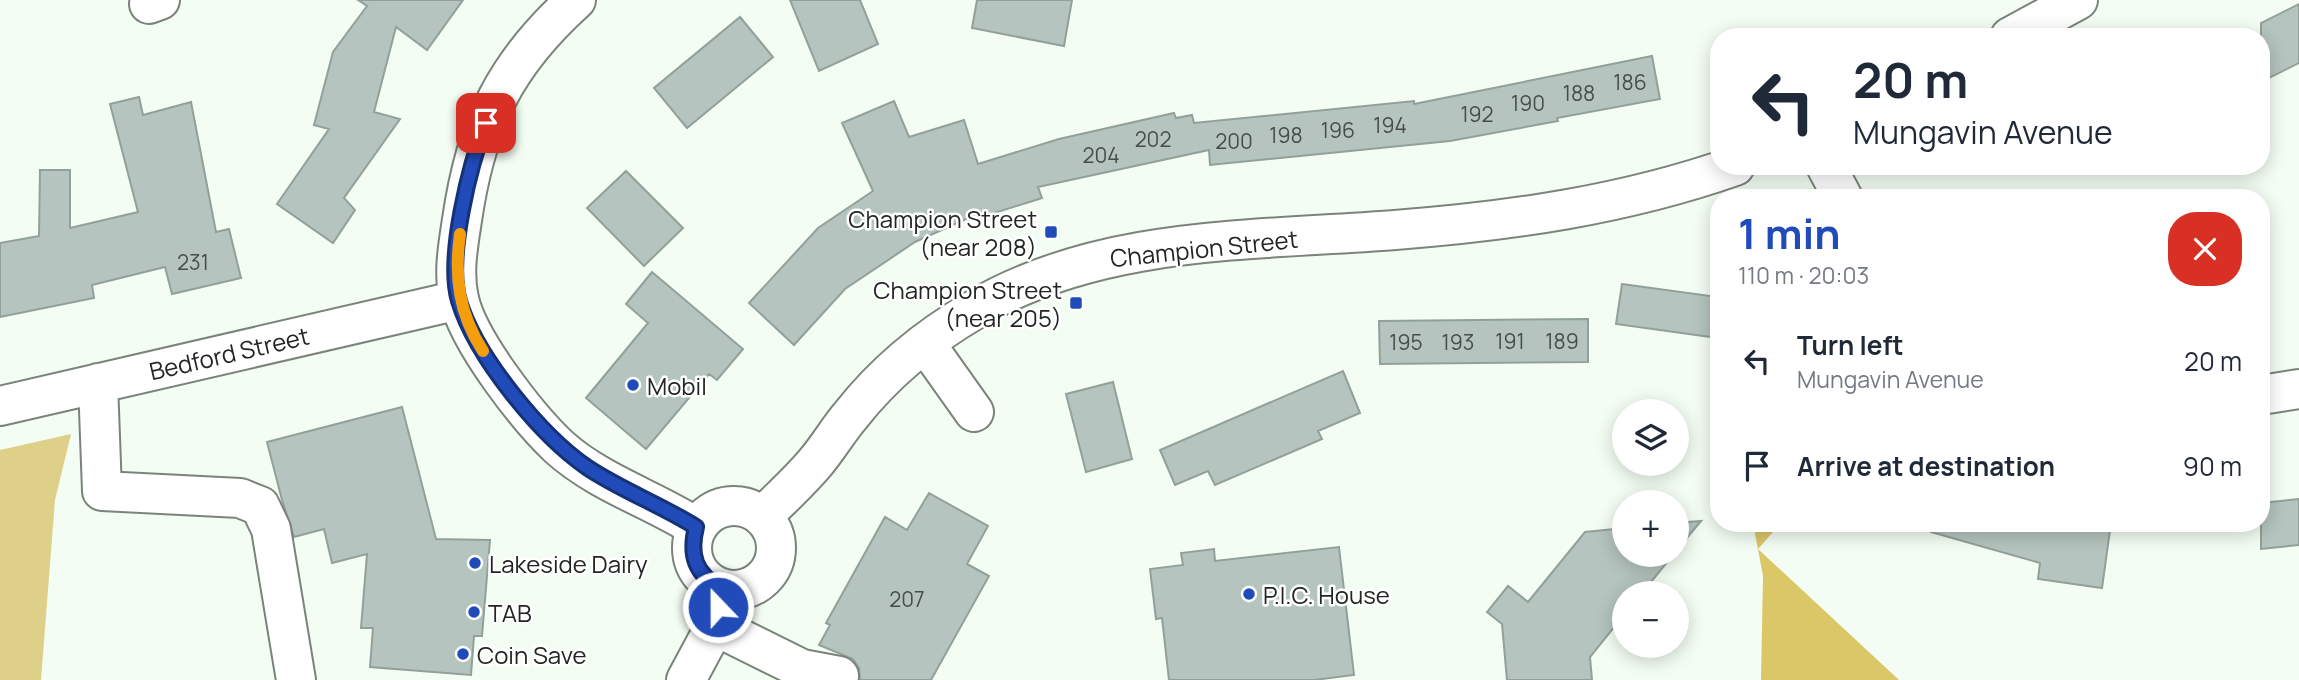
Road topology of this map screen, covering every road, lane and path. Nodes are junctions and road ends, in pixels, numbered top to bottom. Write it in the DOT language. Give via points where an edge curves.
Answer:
graph roads {
  1 [pos="576,0"];
  2 [pos="2078,0"];
  3 [pos="2027,28"];
  4 [pos="1710,173"];
  5 [pos="459,300"];
  6 [pos="925,343"];
  7 [pos="98,383"];
  8 [pos="2299,389"];
  9 [pos="2270,394"];
  10 [pos="0,406"];
  11 [pos="974,412"];
  12 [pos="762,517"];
  13 [pos="696,527"];
  14 [pos="721,588"];
  15 [pos="715,626"];
  16 [pos="839,676"];
  17 [pos="296,680"];
  18 [pos="686,680"];
  1 -- 5 [label="main road" via="516,63 494,101 464,202 456,262"];
  2 -- 3 [label="main road"];
  4 -- 6 [label="main road, Champion Street" via="1608,203 1502,220 1117,255 1027,282"];
  5 -- 7 [label="main road, Bedford Street"];
  5 -- 13 [label="main road" via="480,347 560,447 612,483"];
  6 -- 11 [label="main road"];
  6 -- 12 [label="main road, Champion Street" via="852,413 816,462"];
  7 -- 10 [label="main road, Bedford Street"];
  7 -- 17 [label="main road" via="102,491 240,498 260,506 271,529"];
  8 -- 9 [label="main road"];
  12 -- 13 [label="main road" via="751,509 725,507"];
  12 -- 14 [label="main road" via="775,539 771,568 750,587"];
  13 -- 14 [label="main road" via="692,544 698,571"];
  14 -- 15 [label="main road"];
  15 -- 16 [label="main road" via="802,669"];
  15 -- 18 [label="main road"];
}
